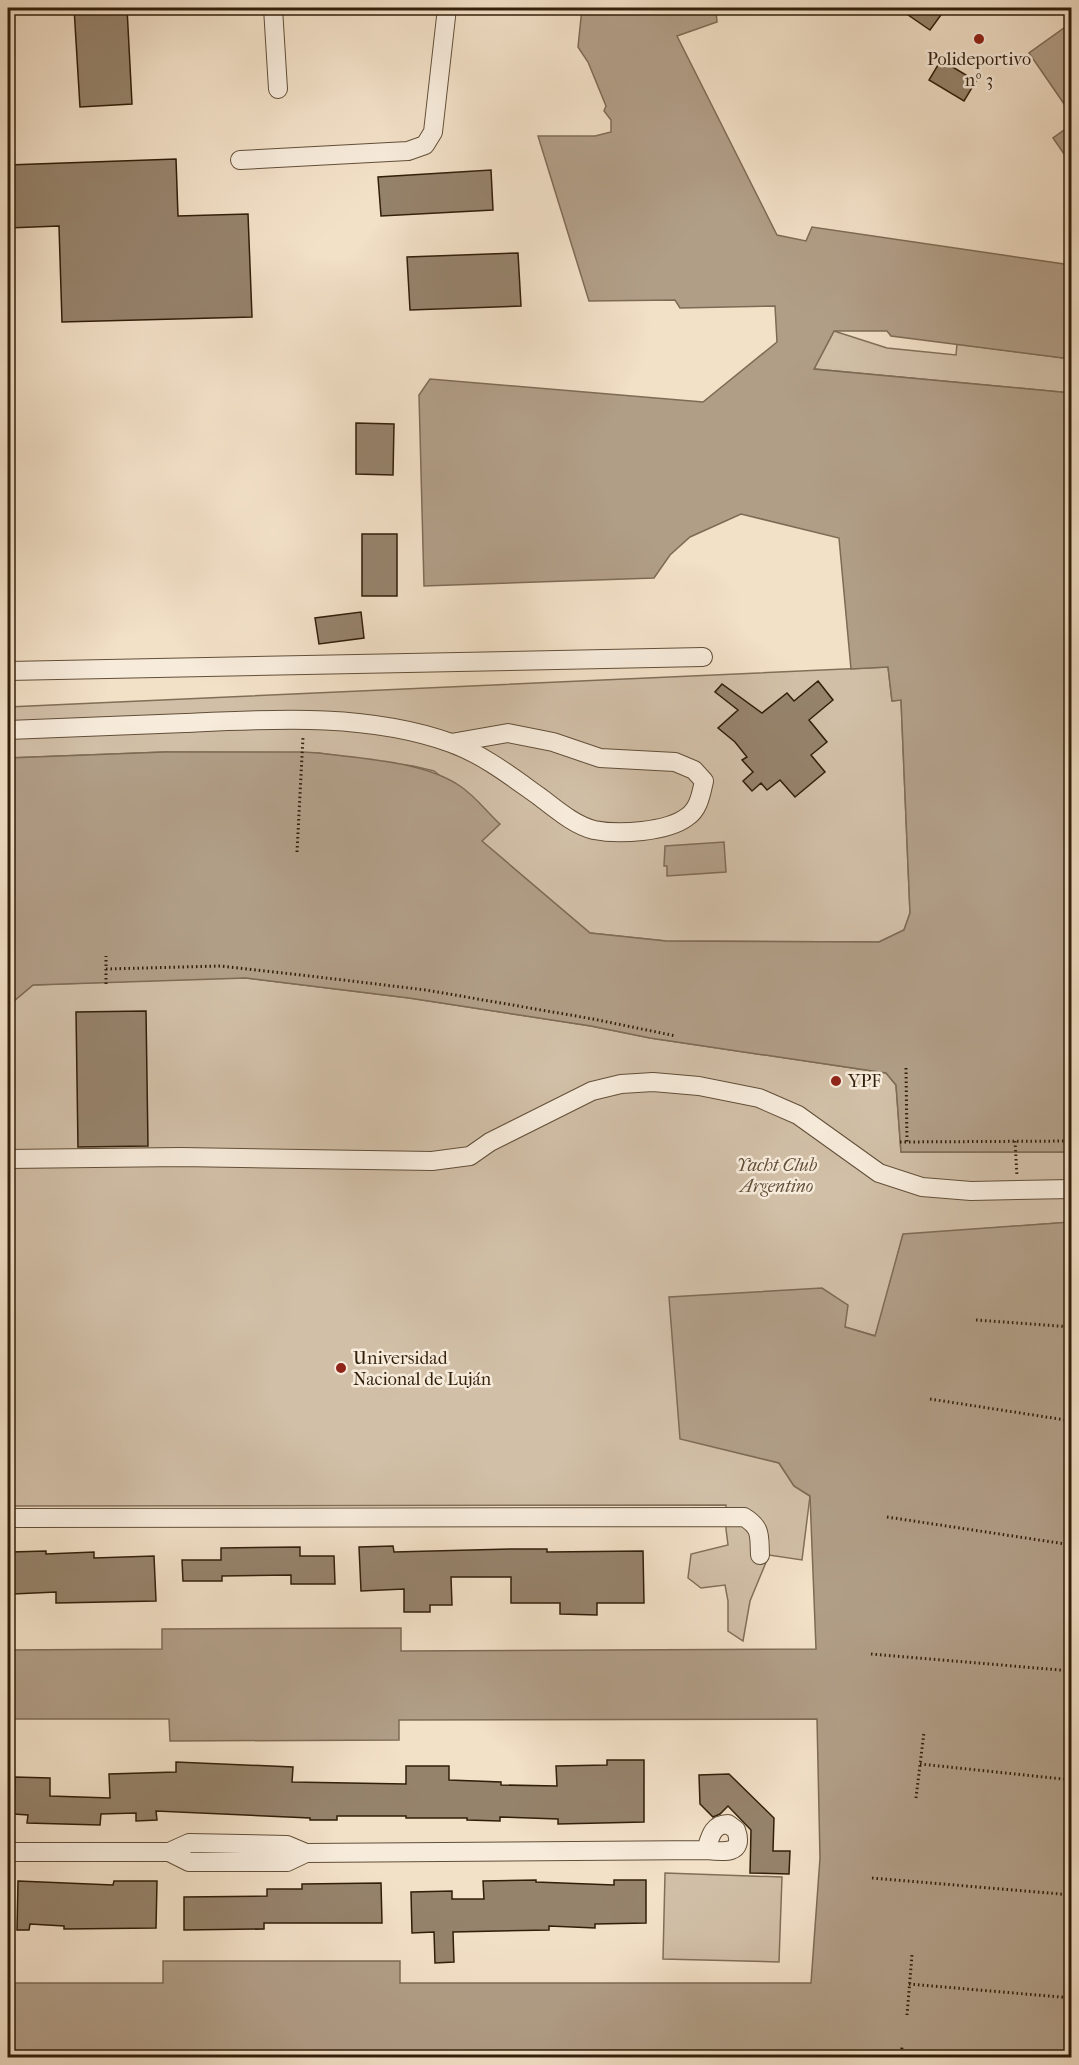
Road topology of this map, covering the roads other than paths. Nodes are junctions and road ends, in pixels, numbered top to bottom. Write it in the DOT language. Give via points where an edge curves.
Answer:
graph roads {
  1 [pos="273,8"];
  2 [pos="447,8"];
  3 [pos="278,89"];
  4 [pos="240,160"];
  5 [pos="703,657"];
  6 [pos="8,671"];
  7 [pos="8,730"];
  8 [pos="451,743"];
  9 [pos="8,1159"];
  10 [pos="1071,1189"];
  11 [pos="8,1518"];
  12 [pos="760,1555"];
  13 [pos="706,1850"];
  14 [pos="8,1852"];
  1 -- 3 [label="street"];
  2 -- 4 [label="street" via="433,132 425,145 408,151"];
  5 -- 6 [label="street"];
  7 -- 8 [label="street" via="249,720 336,722 379,725"];
  8 -- 8 [label="street" via="495,765 559,811 595,830 645,831 688,817 700,800 704,781 694,770 675,762 600,758 553,742 508,733"];
  9 -- 10 [label="street" via="432,1161 470,1156 592,1091 653,1082 759,1098 798,1115 863,1163 902,1181 945,1190"];
  11 -- 12 [label="street" via="744,1517 759,1531"];
  13 -- 14 [label="street" via="306,1853 287,1845 189,1843 169,1852"];
}
